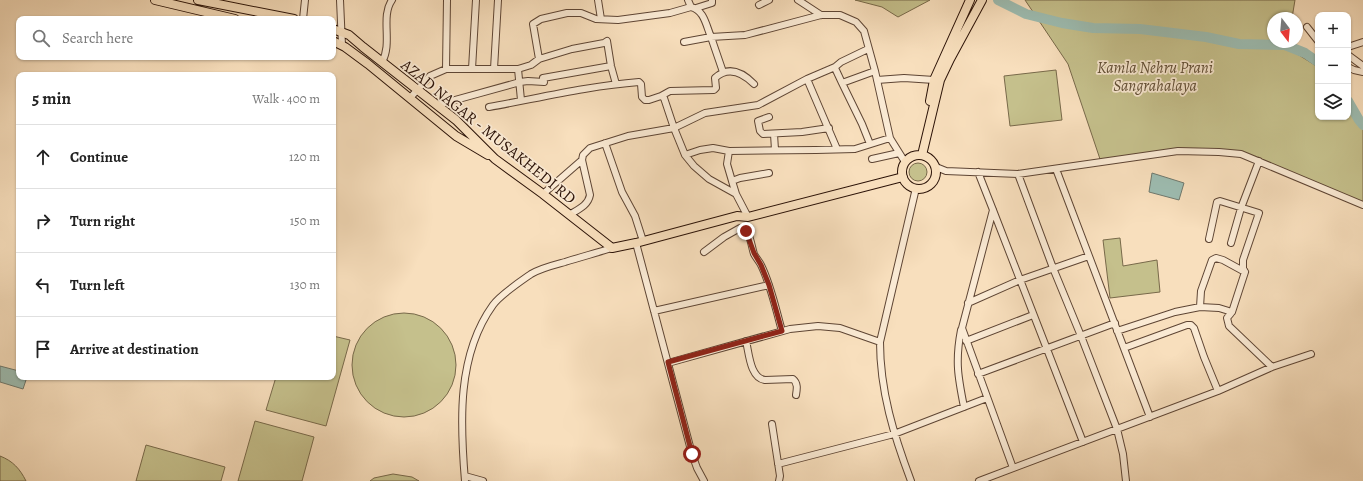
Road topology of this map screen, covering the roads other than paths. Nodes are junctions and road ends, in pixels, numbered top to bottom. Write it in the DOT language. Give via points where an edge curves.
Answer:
graph roads {
  1 [pos="155,0"];
  2 [pos="198,0"];
  3 [pos="304,0"];
  4 [pos="340,0"];
  5 [pos="392,0"];
  6 [pos="447,0"];
  7 [pos="476,0"];
  8 [pos="498,0"];
  9 [pos="598,0"];
  10 [pos="688,0"];
  11 [pos="712,0"];
  12 [pos="769,0"];
  13 [pos="798,0"];
  14 [pos="970,1"];
  15 [pos="213,3"];
  16 [pos="980,4"];
  17 [pos="759,5"];
  18 [pos="694,8"];
  19 [pos="217,14"];
  20 [pos="224,16"];
  21 [pos="279,16"];
  22 [pos="303,16"];
  23 [pos="821,16"];
  24 [pos="600,19"];
  25 [pos="1307,28"];
  26 [pos="336,30"];
  27 [pos="346,34"];
  28 [pos="711,37"];
  29 [pos="1315,37"];
  30 [pos="336,42"];
  31 [pos="684,42"];
  32 [pos="1363,42"];
  33 [pos="342,45"];
  34 [pos="1351,46"];
  35 [pos="868,49"];
  36 [pos="1351,57"];
  37 [pos="539,59"];
  38 [pos="382,62"];
  39 [pos="611,66"];
  40 [pos="1363,66"];
  41 [pos="835,68"];
  42 [pos="1351,68"];
  43 [pos="446,69"];
  44 [pos="472,69"];
  45 [pos="494,69"];
  46 [pos="518,69"];
  47 [pos="875,71"];
  48 [pos="724,72"];
  49 [pos="1363,72"];
  50 [pos="807,79"];
  51 [pos="877,80"];
  52 [pos="934,80"];
  53 [pos="520,82"];
  54 [pos="842,83"];
  55 [pos="616,84"];
  56 [pos="754,84"];
  57 [pos="417,89"];
  58 [pos="661,96"];
  59 [pos="410,98"];
  60 [pos="521,100"];
  61 [pos="437,105"];
  62 [pos="489,107"];
  63 [pos="769,117"];
  64 [pos="674,128"];
  65 [pos="829,128"];
  66 [pos="774,134"];
  67 [pos="890,138"];
  68 [pos="605,143"];
  69 [pos="870,144"];
  70 [pos="837,149"];
  71 [pos="775,150"];
  72 [pos="729,151"];
  73 [pos="899,153"];
  74 [pos="685,154"];
  75 [pos="920,155"];
  76 [pos="495,159"];
  77 [pos="872,159"];
  78 [pos="582,160"];
  79 [pos="1259,161"];
  80 [pos="905,162"];
  81 [pos="936,167"];
  82 [pos="1056,169"];
  83 [pos="978,172"];
  84 [pos="769,173"];
  85 [pos="1018,174"];
  86 [pos="903,177"];
  87 [pos="732,181"];
  88 [pos="916,188"];
  89 [pos="543,194"];
  90 [pos="736,194"];
  91 [pos="1363,205"];
  92 [pos="1241,208"];
  93 [pos="993,210"];
  94 [pos="569,215"];
  95 [pos="748,217"];
  96 [pos="1209,239"];
  97 [pos="639,242"];
  98 [pos="1231,243"];
  99 [pos="612,248"];
  100 [pos="704,252"];
  101 [pos="1089,256"];
  102 [pos="1053,268"];
  103 [pos="1245,272"];
  104 [pos="1020,280"];
  105 [pos="769,285"];
  106 [pos="968,303"];
  107 [pos="1200,307"];
  108 [pos="654,311"];
  109 [pos="1232,312"];
  110 [pos="1033,315"];
  111 [pos="1114,323"];
  112 [pos="962,328"];
  113 [pos="782,331"];
  114 [pos="1117,331"];
  115 [pos="1081,336"];
  116 [pos="746,341"];
  117 [pos="966,341"];
  118 [pos="880,342"];
  119 [pos="1047,348"];
  120 [pos="1124,348"];
  121 [pos="1311,354"];
  122 [pos="668,362"];
  123 [pos="1272,368"];
  124 [pos="978,374"];
  125 [pos="1218,391"];
  126 [pos="796,395"];
  127 [pos="987,398"];
  128 [pos="964,407"];
  129 [pos="1150,417"];
  130 [pos="772,424"];
  131 [pos="1117,429"];
  132 [pos="894,434"];
  133 [pos="1083,442"];
  134 [pos="778,464"];
  135 [pos="1013,468"];
  136 [pos="465,478"];
  137 [pos="483,481"];
  138 [pos="704,481"];
  139 [pos="779,481"];
  140 [pos="911,481"];
  141 [pos="980,481"];
  142 [pos="1126,481"];
  1 -- 19 [label="main road"];
  2 -- 15 [label="main road"];
  3 -- 22 [label="street"];
  4 -- 27 [label="street"];
  5 -- 38 [label="street" via="388,9 386,53"];
  6 -- 43 [label="street"];
  7 -- 44 [label="street"];
  8 -- 45 [label="street"];
  9 -- 24 [label="street"];
  10 -- 18 [label="street"];
  11 -- 18 [label="street" via="710,4"];
  12 -- 17 [label="street"];
  13 -- 23 [label="street"];
  14 -- 52 [label="main road"];
  15 -- 19 [label="street"];
  15 -- 21 [label="main road"];
  16 -- 75 [label="main road" via="940,80"];
  18 -- 24 [label="street" via="618,20"];
  18 -- 28 [label="street" via="702,13"];
  19 -- 20 [label="main road"];
  23 -- 28 [label="street" via="744,35"];
  23 -- 35 [label="street" via="840,15 856,22 864,31"];
  24 -- 37 [label="street" via="567,12 535,22 533,24"];
  25 -- 29 [label="street"];
  26 -- 27 [label="main road"];
  27 -- 33 [label="street"];
  27 -- 38 [label="main road, AZAD NAGAR - MUSAKHEDI RD"];
  28 -- 31 [label="street"];
  28 -- 48 [label="street"];
  30 -- 33 [label="main road"];
  32 -- 34 [label="street"];
  33 -- 59 [label="main road"];
  35 -- 41 [label="street" via="841,62"];
  35 -- 47 [label="street"];
  36 -- 40 [label="street"];
  37 -- 39 [label="street" via="607,41"];
  37 -- 46 [label="street"];
  38 -- 57 [label="main road, AZAD NAGAR - MUSAKHEDI RD"];
  39 -- 53 [label="street" via="543,78 544,82"];
  39 -- 55 [label="street"];
  41 -- 50 [label="street"];
  41 -- 54 [label="street"];
  42 -- 49 [label="street"];
  43 -- 44 [label="street"];
  43 -- 57 [label="street" via="430,76"];
  44 -- 45 [label="street"];
  45 -- 46 [label="street"];
  46 -- 53 [label="street"];
  47 -- 51 [label="street"];
  47 -- 54 [label="street"];
  48 -- 56 [label="street" via="736,72"];
  48 -- 58 [label="street" via="715,78 714,90 670,90"];
  50 -- 64 [label="street" via="758,105 705,113"];
  50 -- 65 [label="street"];
  51 -- 52 [label="street"];
  51 -- 67 [label="street"];
  52 -- 75 [label="main road"];
  53 -- 60 [label="street"];
  53 -- 61 [label="street"];
  54 -- 69 [label="street"];
  55 -- 58 [label="street" via="640,82 642,97 645,100"];
  55 -- 60 [label="street"];
  57 -- 59 [label="street"];
  57 -- 61 [label="main road, AZAD NAGAR - MUSAKHEDI RD"];
  58 -- 64 [label="street" via="666,100"];
  59 -- 76 [label="main road" via="456,136"];
  60 -- 62 [label="street"];
  61 -- 76 [label="main road, AZAD NAGAR - MUSAKHEDI RD"];
  63 -- 66 [label="street" via="758,121 760,131 763,134"];
  64 -- 68 [label="street"];
  64 -- 74 [label="street"];
  65 -- 66 [label="street"];
  65 -- 70 [label="street"];
  66 -- 71 [label="street"];
  67 -- 69 [label="street"];
  67 -- 73 [label="street"];
  68 -- 78 [label="street" via="590,148"];
  68 -- 97 [label="street" via="622,192 634,216"];
  69 -- 70 [label="street"];
  70 -- 71 [label="street"];
  71 -- 72 [label="street"];
  72 -- 74 [label="street" via="712,148"];
  72 -- 87 [label="street" via="728,164"];
  73 -- 77 [label="street"];
  73 -- 80 [label="street"];
  74 -- 90 [label="street" via="701,173 718,186"];
  75 -- 80 [label="main road"];
  75 -- 81 [label="main road" via="929,158"];
  76 -- 89 [label="main road, AZAD NAGAR - MUSAKHEDI RD"];
  78 -- 89 [label="street"];
  78 -- 94 [label="street" via="589,200"];
  79 -- 82 [label="street" via="1241,154 1178,151"];
  79 -- 91 [label="street"];
  79 -- 92 [label="street"];
  80 -- 86 [label="main road" via="902,169"];
  81 -- 83 [label="street" via="946,171"];
  81 -- 88 [label="main road" via="935,178 931,184 924,188"];
  82 -- 85 [label="street"];
  82 -- 101 [label="street"];
  83 -- 85 [label="street"];
  83 -- 93 [label="street"];
  84 -- 87 [label="street"];
  85 -- 102 [label="street"];
  86 -- 88 [label="main road" via="909,185"];
  86 -- 95 [label="main road"];
  87 -- 90 [label="street"];
  88 -- 118 [label="street"];
  89 -- 94 [label="main road, AZAD NAGAR - MUSAKHEDI RD"];
  90 -- 95 [label="street"];
  92 -- 96 [label="street" via="1217,202"];
  92 -- 98 [label="street"];
  92 -- 103 [label="street" via="1259,213 1243,260"];
  93 -- 104 [label="street"];
  93 -- 106 [label="street"];
  94 -- 99 [label="main road, AZAD NAGAR - MUSAKHEDI RD"];
  95 -- 97 [label="main road" via="737,216"];
  97 -- 99 [label="main road"];
  97 -- 108 [label="street"];
  99 -- 136 [label="street" via="532,274 494,304 471,350 464,387 462,412"];
  100 -- 105 [label="street" via="724,237 740,228 744,229"];
  101 -- 102 [label="street"];
  101 -- 111 [label="street"];
  102 -- 104 [label="street"];
  102 -- 115 [label="street"];
  103 -- 107 [label="street" via="1223,260 1212,260 1201,291"];
  103 -- 109 [label="street"];
  104 -- 106 [label="street"];
  104 -- 110 [label="street"];
  105 -- 108 [label="street"];
  105 -- 113 [label="street"];
  106 -- 112 [label="street"];
  107 -- 109 [label="street"];
  107 -- 114 [label="street" via="1175,312"];
  108 -- 122 [label="street"];
  109 -- 123 [label="street" via="1227,318 1229,326"];
  110 -- 117 [label="street"];
  110 -- 119 [label="street"];
  111 -- 114 [label="street"];
  111 -- 115 [label="street"];
  112 -- 117 [label="street"];
  112 -- 128 [label="street" via="958,347 958,376"];
  113 -- 116 [label="street"];
  113 -- 118 [label="street" via="818,326 840,328"];
  114 -- 120 [label="street"];
  115 -- 119 [label="street"];
  115 -- 131 [label="street"];
  116 -- 122 [label="street"];
  116 -- 126 [label="street" via="751,364 758,377 761,380 793,379 797,385"];
  117 -- 124 [label="street"];
  118 -- 132 [label="street" via="882,381"];
  119 -- 124 [label="street"];
  119 -- 133 [label="street"];
  120 -- 125 [label="street" via="1191,325"];
  120 -- 129 [label="street"];
  121 -- 123 [label="street"];
  122 -- 138 [label="street" via="692,454"];
  123 -- 125 [label="street"];
  124 -- 127 [label="street"];
  125 -- 129 [label="street"];
  127 -- 128 [label="street"];
  127 -- 135 [label="street"];
  128 -- 132 [label="street"];
  129 -- 131 [label="street"];
  130 -- 134 [label="street"];
  131 -- 133 [label="street"];
  131 -- 142 [label="street"];
  132 -- 134 [label="street"];
  132 -- 140 [label="street"];
  133 -- 135 [label="street"];
  134 -- 139 [label="street"];
  135 -- 141 [label="street"];
  136 -- 137 [label="street"];
}
